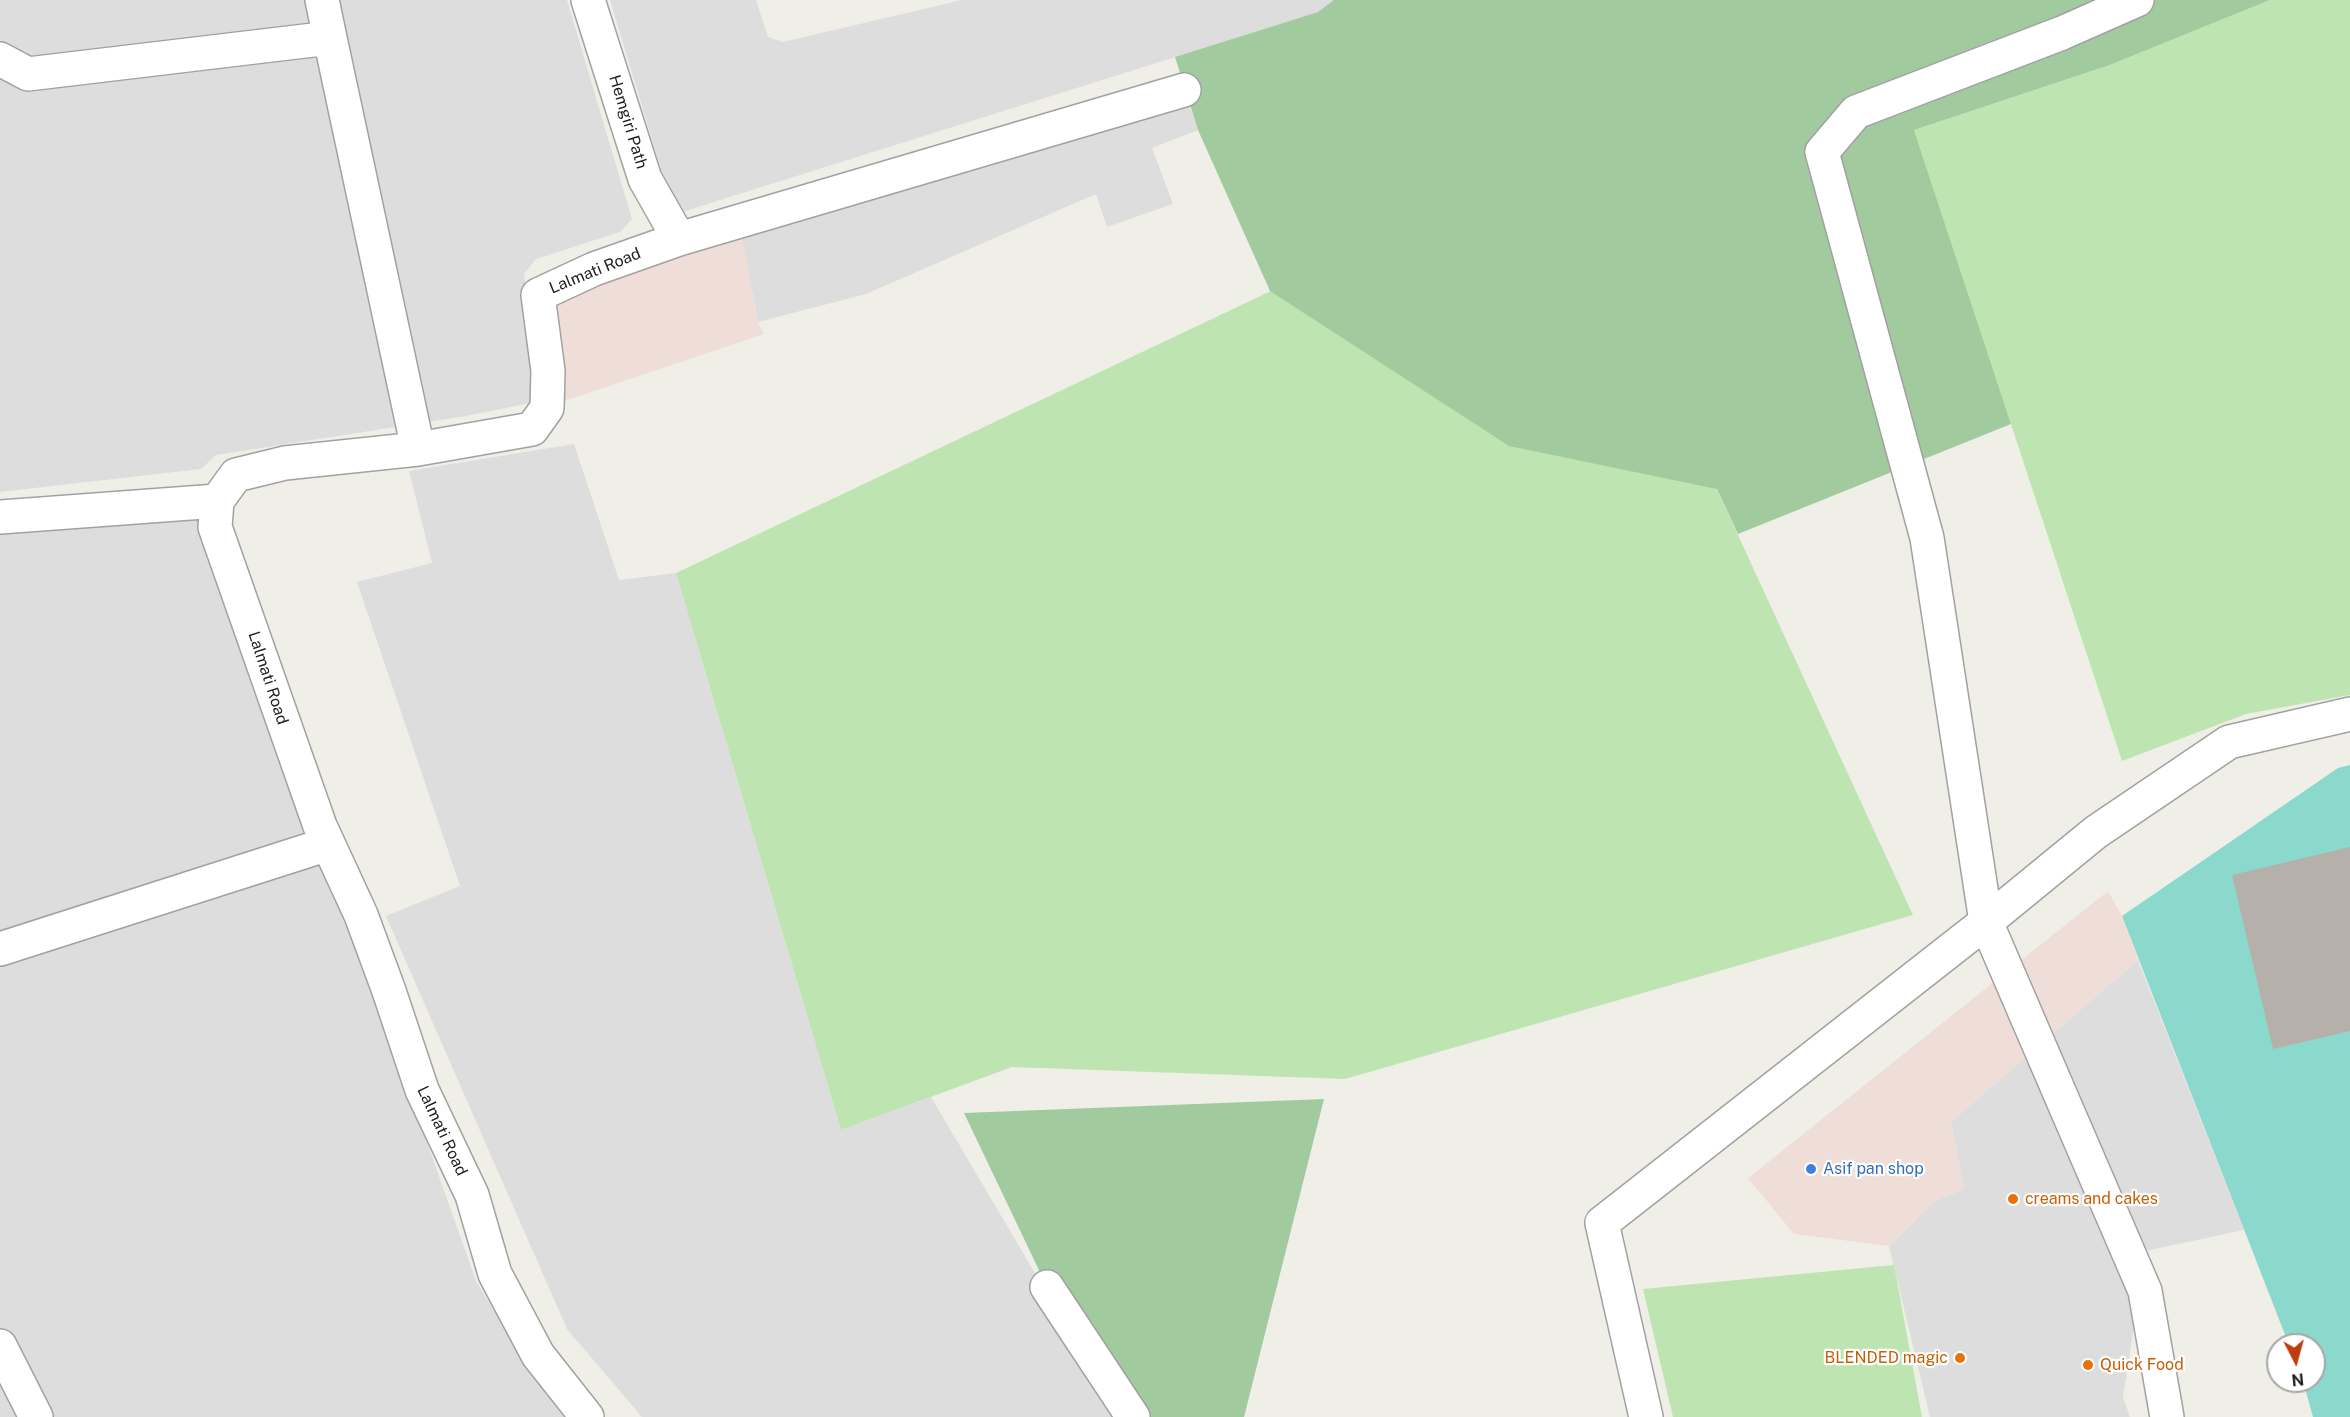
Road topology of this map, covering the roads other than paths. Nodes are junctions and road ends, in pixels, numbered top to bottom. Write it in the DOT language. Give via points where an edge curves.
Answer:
graph roads {
  1 [pos="322,0"];
  2 [pos="588,0"];
  3 [pos="2137,0"];
  4 [pos="330,38"];
  5 [pos="0,59"];
  6 [pos="1184,90"];
  7 [pos="679,239"];
  8 [pos="418,449"];
  9 [pos="217,501"];
  10 [pos="0,517"];
  11 [pos="2350,714"];
  12 [pos="328,844"];
  13 [pos="1986,922"];
  14 [pos="0,949"];
  15 [pos="1047,1287"];
  16 [pos="0,1346"];
  17 [pos="36,1417"];
  18 [pos="587,1417"];
  19 [pos="1133,1417"];
  20 [pos="1646,1417"];
  21 [pos="2168,1417"];
  1 -- 4 [label="street"];
  2 -- 7 [label="street, Hemgiri Path" via="645,179"];
  3 -- 13 [label="street" via="1856,112 1821,152 1927,538"];
  4 -- 5 [label="street" via="28,74"];
  4 -- 8 [label="street"];
  6 -- 7 [label="street"];
  7 -- 8 [label="street, Lalmati Road" via="594,268 538,295 548,371 547,408 532,429"];
  8 -- 9 [label="street, Lalmati Road" via="285,463 236,475"];
  9 -- 10 [label="street"];
  9 -- 12 [label="street, Lalmati Road" via="215,526"];
  11 -- 13 [label="street" via="2229,742 2096,832"];
  12 -- 14 [label="street"];
  12 -- 18 [label="street, Lalmati Road" via="361,915 422,1090 472,1195 495,1274 538,1354"];
  13 -- 20 [label="street" via="1602,1223"];
  13 -- 21 [label="street" via="2145,1291"];
  15 -- 19 [label="street"];
  16 -- 17 [label="street"];
}
